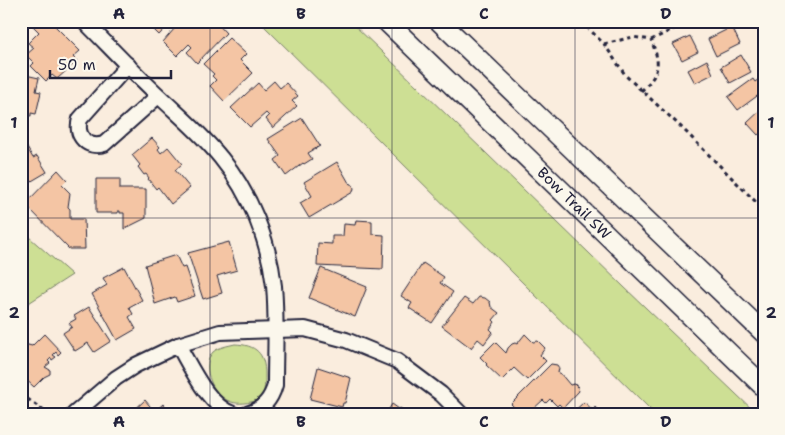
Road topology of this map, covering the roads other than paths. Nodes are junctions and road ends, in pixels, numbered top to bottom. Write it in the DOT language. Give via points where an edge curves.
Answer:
graph roads {
  1 [pos="84,21"];
  2 [pos="386,21"];
  3 [pos="439,21"];
  4 [pos="128,65"];
  5 [pos="158,96"];
  6 [pos="275,330"];
  7 [pos="764,333"];
  8 [pos="178,345"];
  9 [pos="764,387"];
  10 [pos="74,414"];
  11 [pos="233,414"];
  12 [pos="247,414"];
  13 [pos="461,414"];
  1 -- 4 [label="street"];
  2 -- 9 [label="main road, Bow Trail SW"];
  3 -- 7 [label="main road"];
  4 -- 5 [label="street"];
  4 -- 5 [label="street" via="80,119 79,131 85,142 94,146 104,144"];
  5 -- 6 [label="street" via="221,158 255,214 267,249 274,286"];
  6 -- 8 [label="street" via="220,332"];
  6 -- 12 [label="street" via="273,392 263,406"];
  6 -- 13 [label="street" via="305,329 346,340 397,361 441,394"];
  8 -- 10 [label="street" via="116,378"];
  8 -- 11 [label="street" via="214,402"];
}
